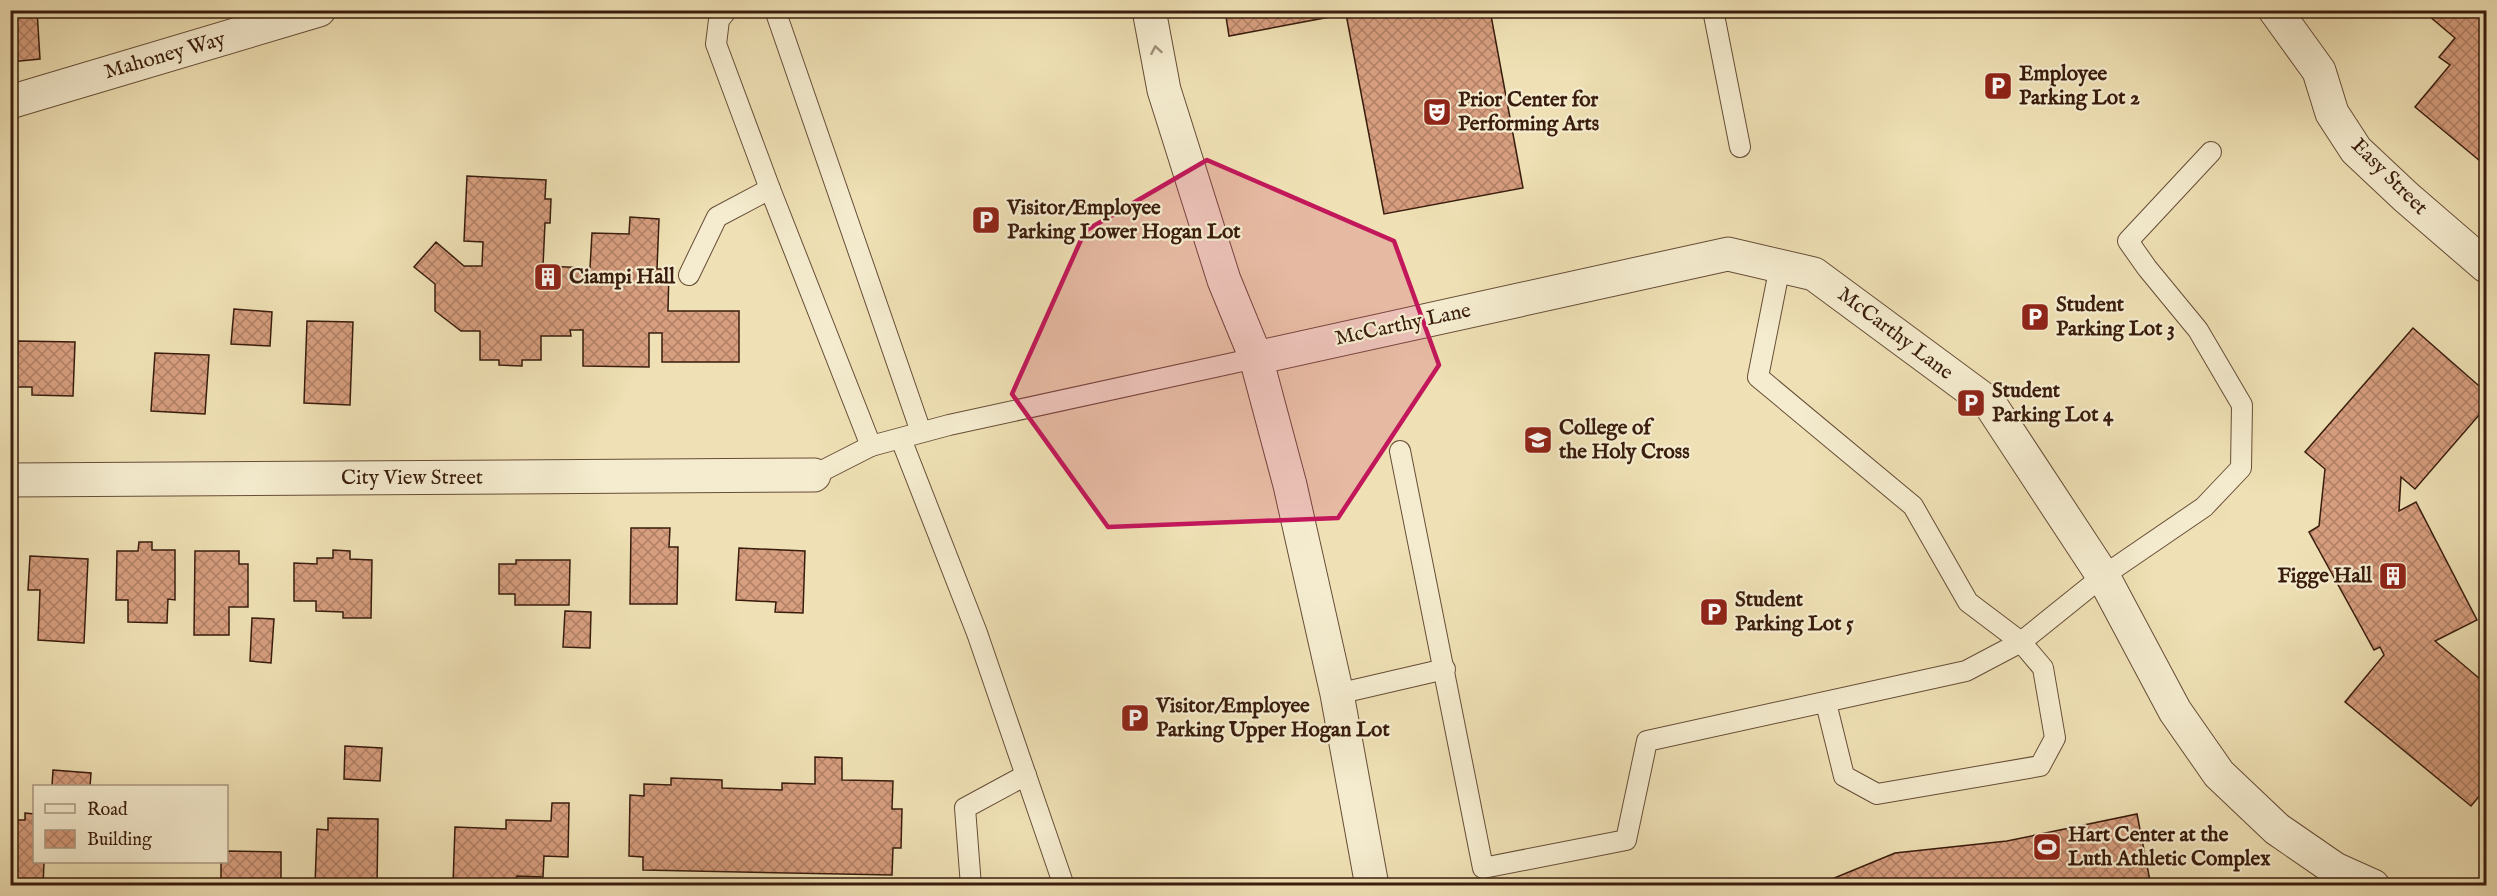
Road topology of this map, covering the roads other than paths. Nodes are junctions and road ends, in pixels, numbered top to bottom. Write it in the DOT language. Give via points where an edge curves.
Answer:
graph roads {
  1 [pos="319,10"];
  2 [pos="726,10"];
  3 [pos="775,10"];
  4 [pos="1149,10"];
  5 [pos="1713,10"];
  6 [pos="2275,10"];
  7 [pos="10,102"];
  8 [pos="1740,147"];
  9 [pos="2211,152"];
  10 [pos="770,189"];
  11 [pos="1780,266"];
  12 [pos="2487,267"];
  13 [pos="689,275"];
  14 [pos="1256,358"];
  15 [pos="921,432"];
  16 [pos="901,439"];
  17 [pos="872,446"];
  18 [pos="1400,451"];
  19 [pos="814,475"];
  20 [pos="10,480"];
  21 [pos="2103,576"];
  22 [pos="2021,642"];
  23 [pos="1445,669"];
  24 [pos="1337,694"];
  25 [pos="1826,704"];
  26 [pos="1026,775"];
  27 [pos="971,885"];
  28 [pos="1064,885"];
  29 [pos="1372,885"];
  30 [pos="2372,885"];
  1 -- 7 [label="street, Mahoney Way"];
  2 -- 10 [label="lane" via="719,20 716,44"];
  3 -- 15 [label="lane"];
  14 -- 4 [label="street, one-way" via="1224,280 1164,90"];
  5 -- 8 [label="lane"];
  6 -- 12 [label="street, Easy Street" via="2319,70 2332,113 2356,150"];
  9 -- 21 [label="lane" via="2128,241 2198,330 2242,405 2241,468 2204,507"];
  10 -- 13 [label="lane" via="717,217"];
  10 -- 17 [label="lane"];
  11 -- 14 [label="street, McCarthy Lane" via="1728,254"];
  11 -- 21 [label="street, McCarthy Lane" via="1814,274 1990,404"];
  11 -- 22 [label="lane" via="1758,377 1913,506 1968,602"];
  14 -- 15 [label="lane"];
  14 -- 24 [label="street" via="1290,485"];
  15 -- 16 [label="lane"];
  16 -- 17 [label="lane"];
  16 -- 26 [label="lane" via="977,633"];
  17 -- 19 [label="lane"];
  18 -- 23 [label="lane"];
  19 -- 20 [label="street, City View Street"];
  21 -- 22 [label="lane"];
  21 -- 30 [label="street, McCarthy Lane" via="2175,711 2219,774 2277,829 2335,869"];
  22 -- 25 [label="lane" via="1966,671"];
  22 -- 25 [label="lane" via="2043,668 2055,738 2040,766 1877,794 1844,776"];
  23 -- 24 [label="lane"];
  23 -- 25 [label="lane" via="1483,868 1626,840 1647,741"];
  24 -- 29 [label="street"];
  26 -- 27 [label="lane" via="965,808"];
  26 -- 28 [label="lane"];
}
